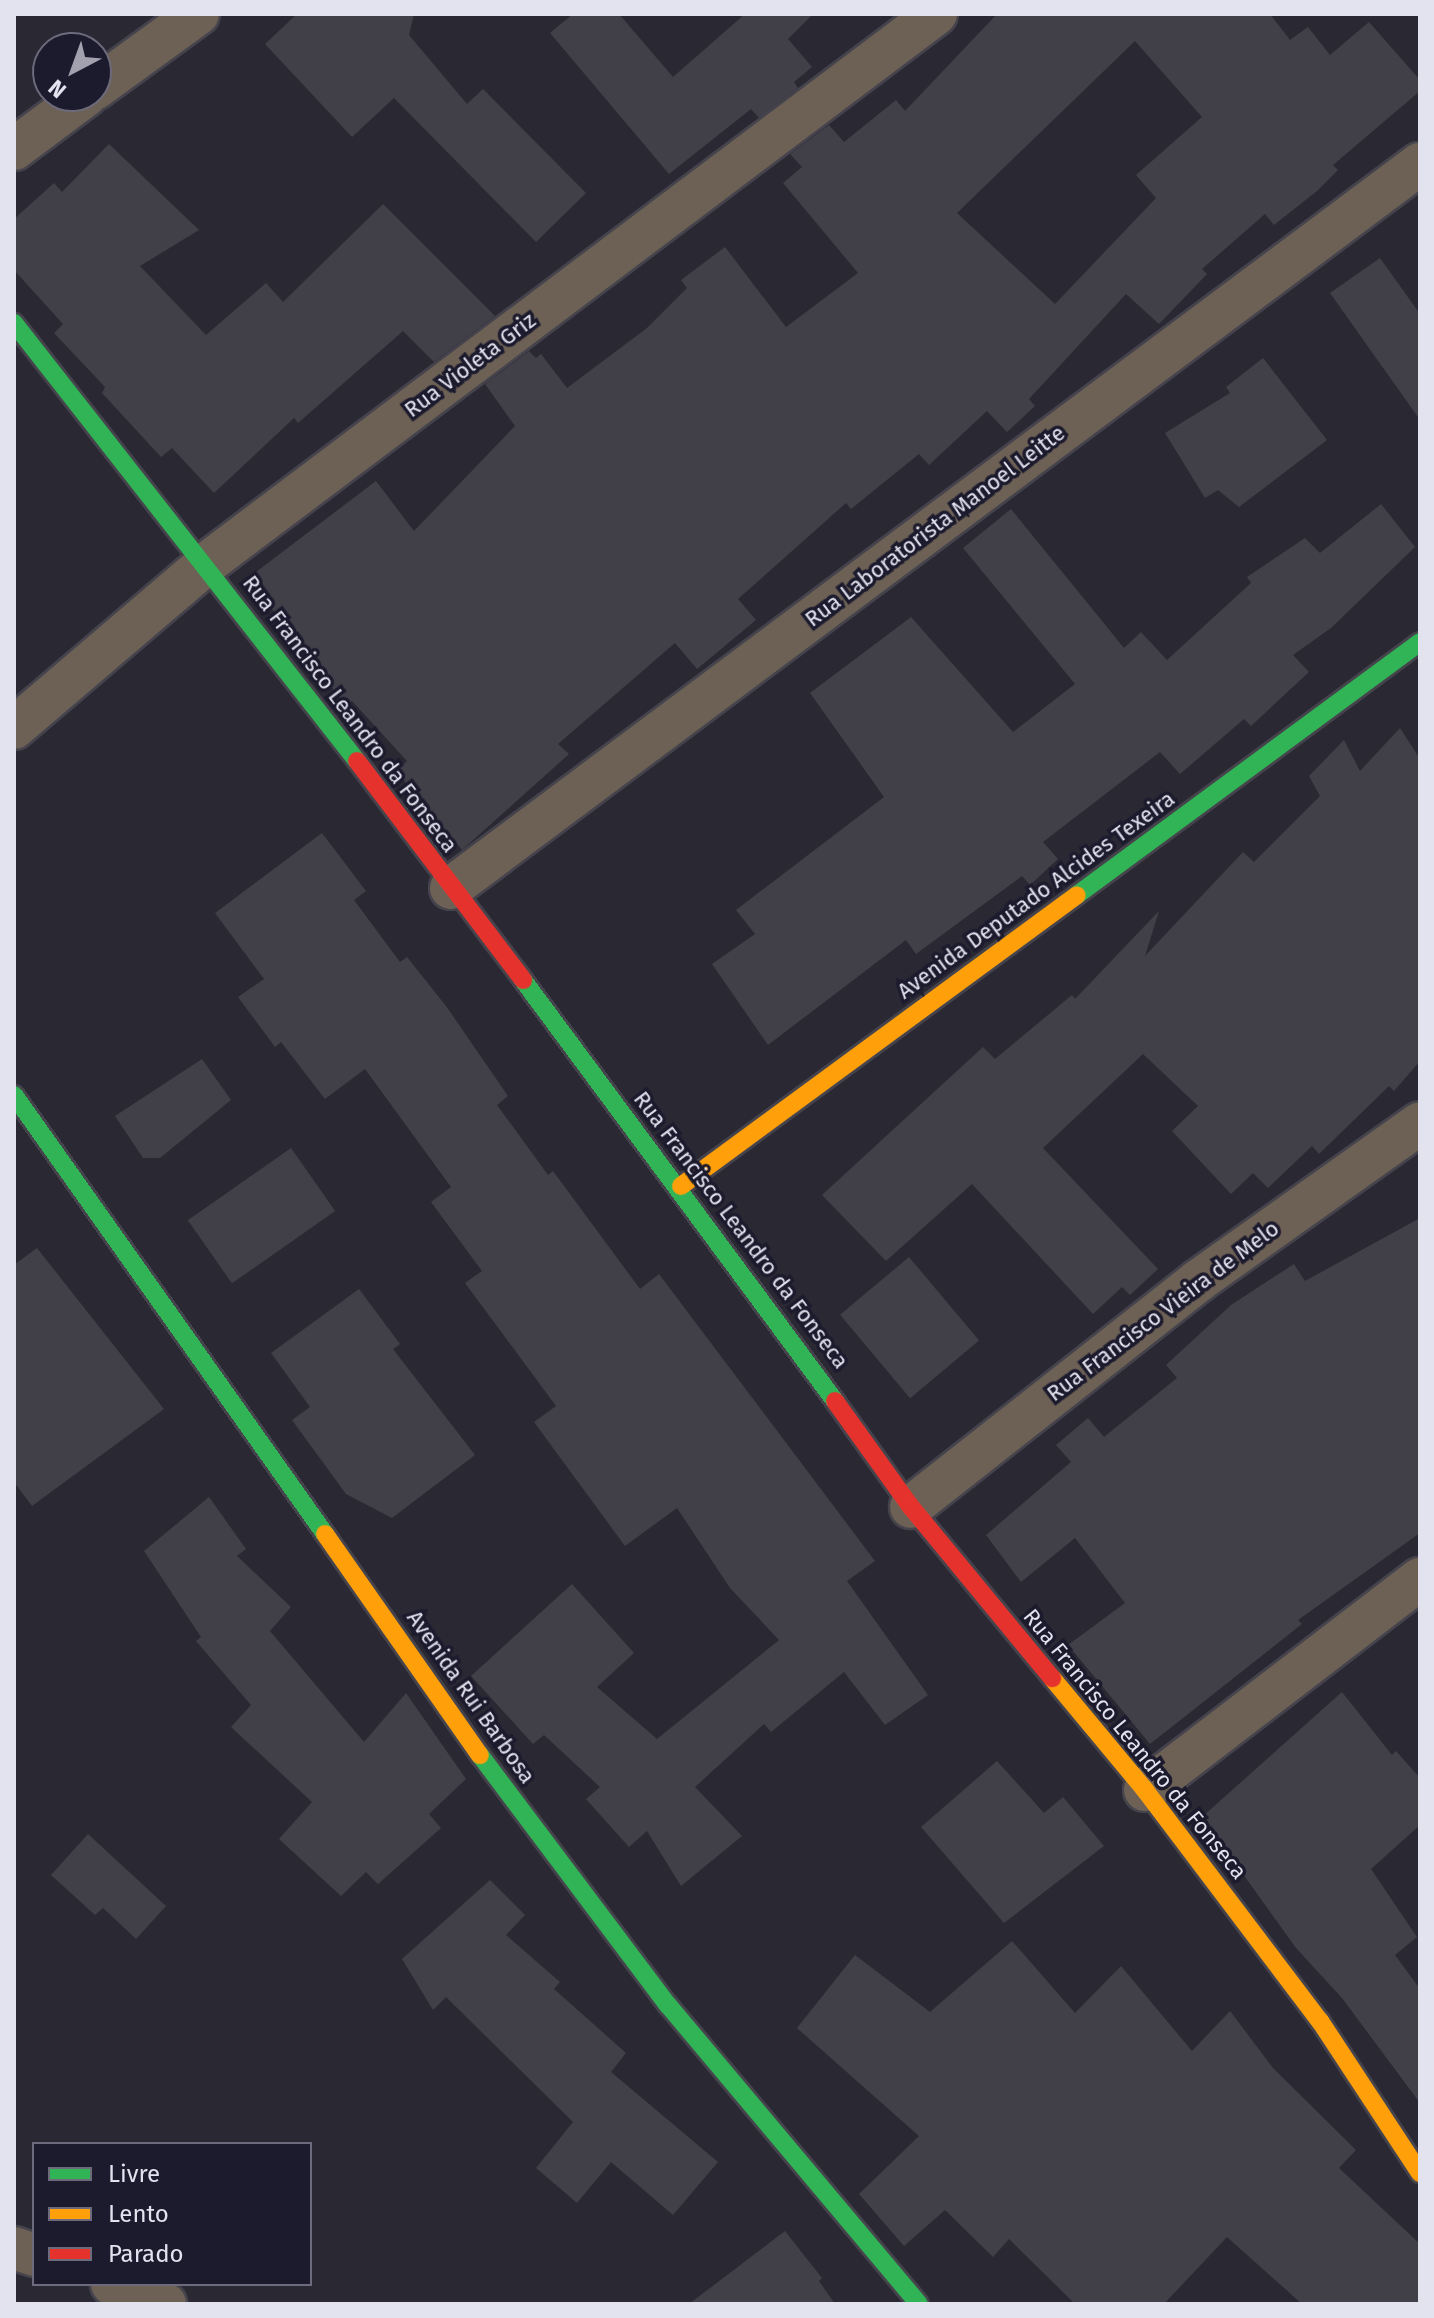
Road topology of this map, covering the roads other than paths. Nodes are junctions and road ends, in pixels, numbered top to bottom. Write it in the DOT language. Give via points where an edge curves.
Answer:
graph roads {
  1 [pos="198,14"];
  2 [pos="936,14"];
  3 [pos="112,76"];
  4 [pos="64,112"];
  5 [pos="14,149"];
  6 [pos="1420,164"];
  7 [pos="14,323"];
  8 [pos="206,564"];
  9 [pos="1420,642"];
  10 [pos="14,728"];
  11 [pos="451,888"];
  12 [pos="14,1095"];
  13 [pos="1420,1123"];
  14 [pos="681,1186"];
  15 [pos="911,1507"];
  16 [pos="1420,1579"];
  17 [pos="1145,1790"];
  18 [pos="1420,2173"];
  19 [pos="117,2286"];
  20 [pos="165,2304"];
  21 [pos="919,2304"];
  1 -- 3 [label="street"];
  2 -- 8 [label="street, Rua Violeta Griz"];
  4 -- 5 [label="street"];
  6 -- 11 [label="street, Rua Laboratorista Manoel Leitte"];
  7 -- 8 [label="street, Rua Francisco Leandro da Fonseca"];
  8 -- 10 [label="street, Rua Violeta Griz"];
  8 -- 11 [label="street, Rua Francisco Leandro da Fonseca"];
  9 -- 14 [label="street, Avenida Deputado Alcides Texeira"];
  11 -- 14 [label="street, Rua Francisco Leandro da Fonseca"];
  12 -- 21 [label="street, Avenida Rui Barbosa" via="550,1853 668,2005"];
  13 -- 15 [label="street, Rua Francisco Vieira de Melo" via="1198,1281"];
  14 -- 15 [label="street, Rua Francisco Leandro da Fonseca"];
  15 -- 17 [label="street, Rua Francisco Leandro da Fonseca"];
  16 -- 17 [label="street"];
  17 -- 18 [label="street, Rua Francisco Leandro da Fonseca" via="1320,2021"];
  19 -- 20 [label="street"];
}
